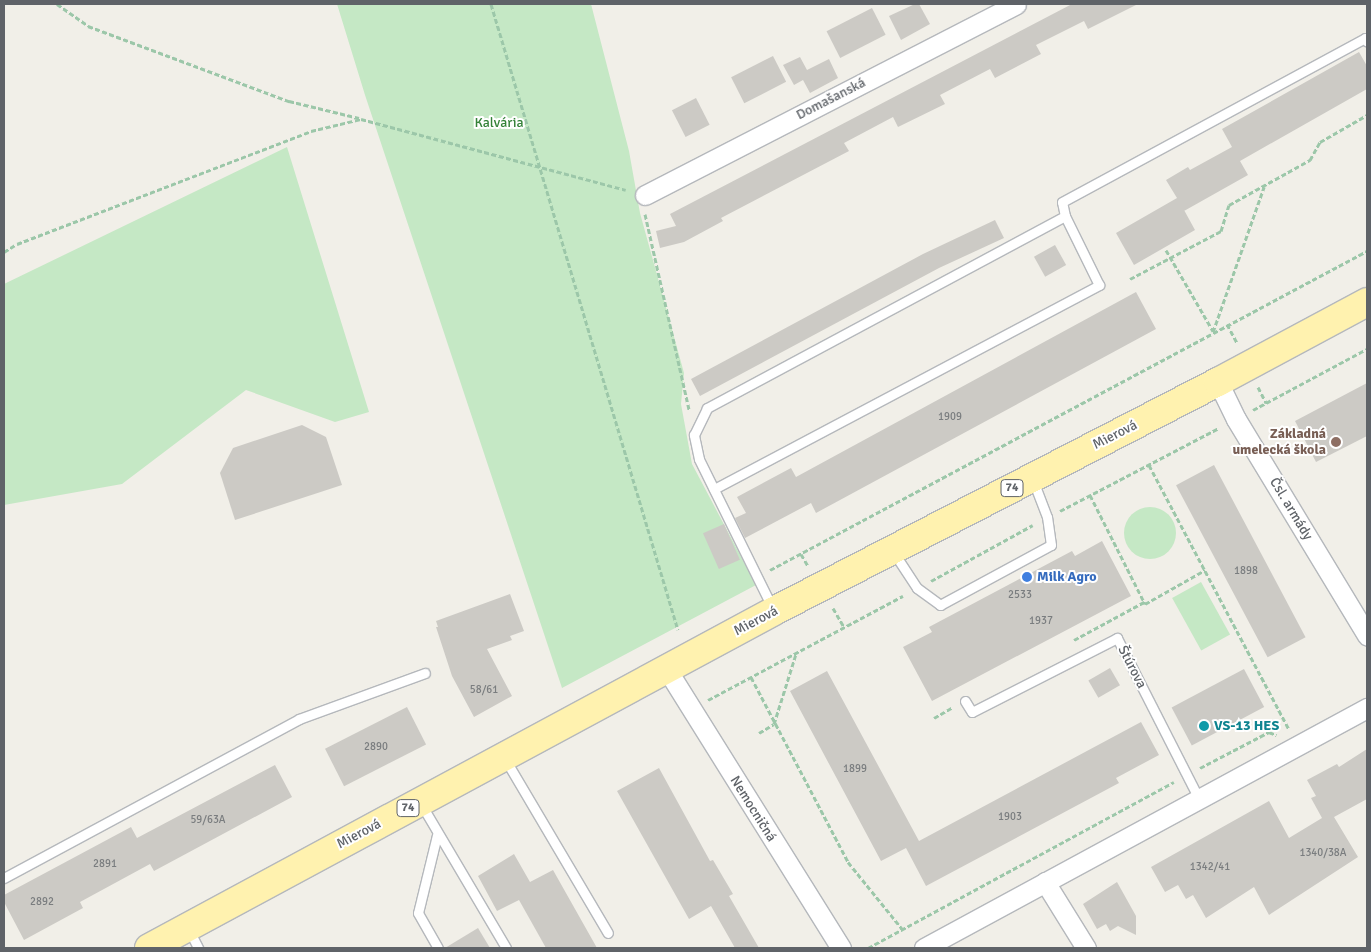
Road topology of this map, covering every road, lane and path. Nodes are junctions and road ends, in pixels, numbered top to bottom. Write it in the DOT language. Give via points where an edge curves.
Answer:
graph roads {
  1 [pos="57,4"];
  2 [pos="491,4"];
  3 [pos="1016,4"];
  4 [pos="1367,42"];
  5 [pos="1367,115"];
  6 [pos="361,119"];
  7 [pos="539,166"];
  8 [pos="1264,186"];
  9 [pos="645,195"];
  10 [pos="1064,216"];
  11 [pos="1166,250"];
  12 [pos="1367,250"];
  13 [pos="4,252"];
  14 [pos="1170,258"];
  15 [pos="1130,280"];
  16 [pos="1367,302"];
  17 [pos="1227,324"];
  18 [pos="1213,332"];
  19 [pos="1237,343"];
  20 [pos="1367,349"];
  21 [pos="1218,382"];
  22 [pos="1257,384"];
  23 [pos="1266,403"];
  24 [pos="1251,412"];
  25 [pos="1223,426"];
  26 [pos="694,435"];
  27 [pos="1149,465"];
  28 [pos="1032,477"];
  29 [pos="714,489"];
  30 [pos="1090,496"];
  31 [pos="1047,517"];
  32 [pos="892,551"];
  33 [pos="801,554"];
  34 [pos="1205,570"];
  35 [pos="811,571"];
  36 [pos="758,577"];
  37 [pos="918,588"];
  38 [pos="831,606"];
  39 [pos="774,611"];
  40 [pos="844,627"];
  41 [pos="678,630"];
  42 [pos="1367,635"];
  43 [pos="796,653"];
  44 [pos="666,668"];
  45 [pos="425,673"];
  46 [pos="751,677"];
  47 [pos="733,687"];
  48 [pos="736,692"];
  49 [pos="965,700"];
  50 [pos="702,704"];
  51 [pos="1367,708"];
  52 [pos="774,724"];
  53 [pos="759,733"];
  54 [pos="1285,734"];
  55 [pos="1280,736"];
  56 [pos="504,757"];
  57 [pos="1187,775"];
  58 [pos="1199,799"];
  59 [pos="420,802"];
  60 [pos="438,835"];
  61 [pos="4,878"];
  62 [pos="1045,882"];
  63 [pos="903,930"];
  64 [pos="608,933"];
  65 [pos="193,938"];
  66 [pos="148,948"];
  67 [pos="438,948"];
  68 [pos="506,948"];
  69 [pos="841,948"];
  70 [pos="868,948"];
  71 [pos="924,948"];
  72 [pos="1086,948"];
  1 -- 6 [label="path" via="88,26 289,101"];
  2 -- 7 [label="path"];
  3 -- 9 [label="street, Domašanská"];
  4 -- 10 [label="lane" via="1365,38 1062,202"];
  5 -- 8 [label="path" via="1320,142 1310,160"];
  6 -- 7 [label="path"];
  6 -- 13 [label="path" via="311,132 17,244"];
  7 -- 9 [label="path"];
  7 -- 41 [label="path"];
  8 -- 14 [label="path" via="1229,205 1221,231"];
  8 -- 18 [label="path"];
  9 -- 26 [label="path" via="644,211"];
  10 -- 26 [label="lane" via="707,408"];
  10 -- 29 [label="lane" via="1098,285"];
  11 -- 14 [label="path"];
  12 -- 17 [label="path"];
  14 -- 15 [label="path"];
  14 -- 18 [label="path"];
  16 -- 21 [label="main road, Mierová / 74"];
  17 -- 18 [label="path"];
  17 -- 19 [label="path"];
  18 -- 33 [label="path"];
  20 -- 23 [label="path"];
  21 -- 28 [label="main road, Mierová / 74"];
  21 -- 42 [label="street, Čsl. armády" via="1236,419"];
  22 -- 23 [label="path"];
  23 -- 24 [label="path"];
  25 -- 27 [label="path"];
  26 -- 29 [label="lane" via="699,458"];
  27 -- 30 [label="path"];
  27 -- 34 [label="path"];
  28 -- 31 [label="lane"];
  28 -- 32 [label="main road, Mierová / 74"];
  29 -- 36 [label="lane"];
  30 -- 31 [label="path"];
  30 -- 34 [label="path" via="1145,604"];
  31 -- 37 [label="path"];
  31 -- 37 [label="lane" via="1051,545 940,605"];
  32 -- 37 [label="lane"];
  32 -- 39 [label="main road, Mierová / 74"];
  33 -- 35 [label="path"];
  33 -- 36 [label="path"];
  34 -- 54 [label="path" via="1290,731"];
  36 -- 39 [label="lane"];
  37 -- 40 [label="path"];
  38 -- 40 [label="path"];
  39 -- 44 [label="main road, Mierová / 74"];
  40 -- 43 [label="path"];
  43 -- 46 [label="path"];
  43 -- 52 [label="path"];
  44 -- 56 [label="main road, Mierová / 74"];
  44 -- 69 [label="street, Nemocničná"];
  45 -- 61 [label="lane" via="299,719"];
  46 -- 47 [label="path"];
  46 -- 52 [label="path"];
  47 -- 48 [label="path"];
  47 -- 50 [label="path"];
  49 -- 57 [label="lane, Štúrova" via="972,712 1117,638"];
  51 -- 58 [label="street"];
  52 -- 53 [label="path"];
  52 -- 63 [label="path" via="848,862"];
  55 -- 57 [label="path" via="1269,732"];
  56 -- 59 [label="main road, Mierová / 74"];
  56 -- 64 [label="lane"];
  57 -- 58 [label="lane, Štúrova"];
  57 -- 63 [label="path"];
  58 -- 62 [label="street"];
  59 -- 60 [label="lane"];
  59 -- 65 [label="main road, Mierová / 74"];
  60 -- 67 [label="lane" via="418,913"];
  60 -- 68 [label="lane"];
  62 -- 71 [label="street"];
  62 -- 72 [label="street"];
  63 -- 70 [label="path"];
  65 -- 66 [label="main road, Mierová / 74"];
}
